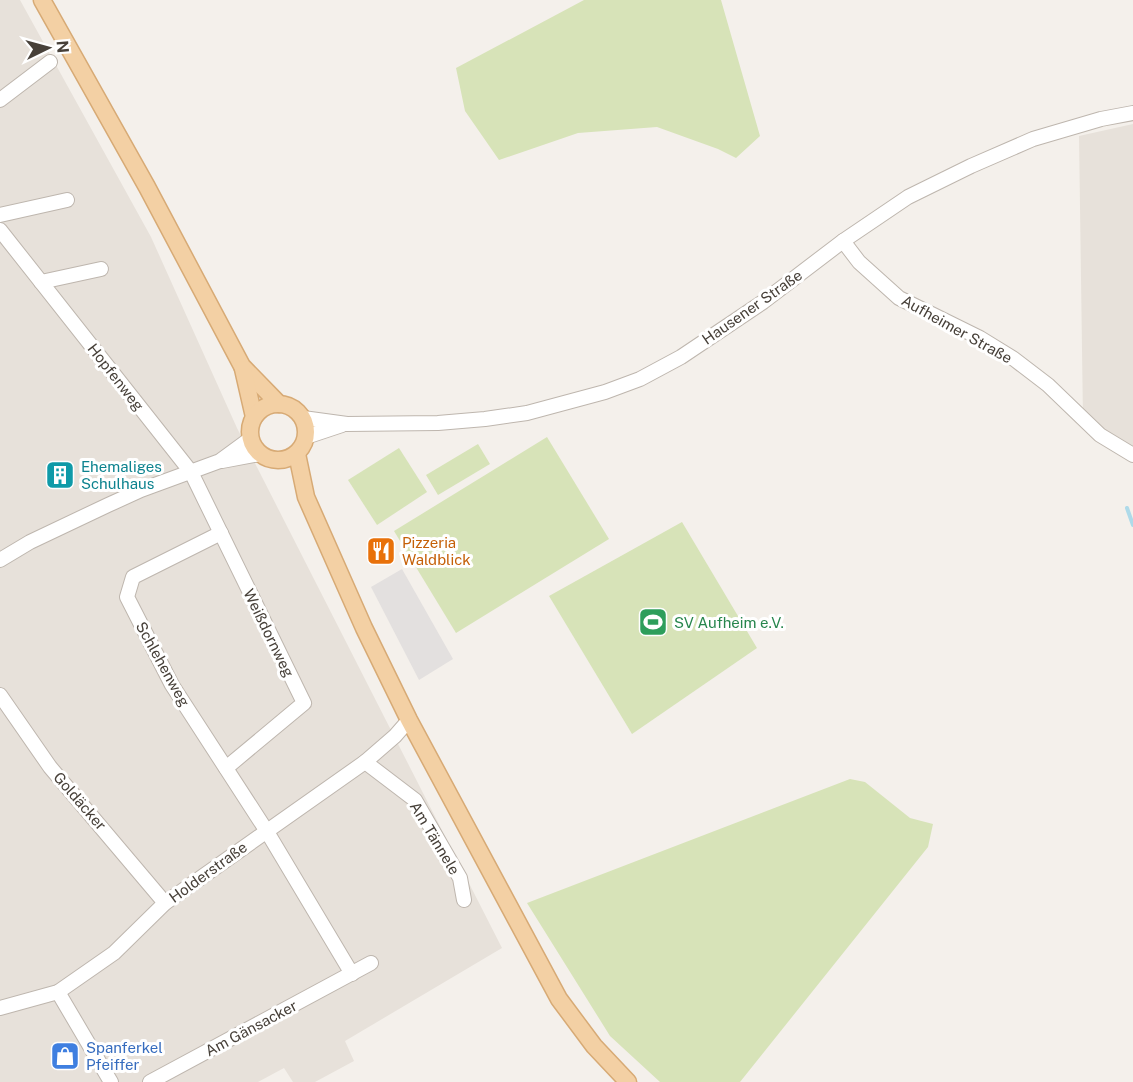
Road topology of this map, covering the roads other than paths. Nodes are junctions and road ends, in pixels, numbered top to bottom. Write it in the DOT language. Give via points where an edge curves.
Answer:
graph roads {
  1 [pos="42,0"];
  2 [pos="50,62"];
  3 [pos="0,100"];
  4 [pos="1133,113"];
  5 [pos="67,200"];
  6 [pos="0,215"];
  7 [pos="0,230"];
  8 [pos="843,241"];
  9 [pos="101,269"];
  10 [pos="41,282"];
  11 [pos="242,366"];
  12 [pos="279,404"];
  13 [pos="254,417"];
  14 [pos="303,418"];
  15 [pos="347,424"];
  16 [pos="306,437"];
  17 [pos="250,439"];
  18 [pos="260,454"];
  19 [pos="297,454"];
  20 [pos="1133,455"];
  21 [pos="220,461"];
  22 [pos="277,461"];
  23 [pos="191,472"];
  24 [pos="306,497"];
  25 [pos="221,533"];
  26 [pos="0,560"];
  27 [pos="0,695"];
  28 [pos="409,720"];
  29 [pos="365,762"];
  30 [pos="226,768"];
  31 [pos="267,830"];
  32 [pos="464,900"];
  33 [pos="165,903"];
  34 [pos="371,963"];
  35 [pos="352,974"];
  36 [pos="58,992"];
  37 [pos="0,1008"];
  38 [pos="111,1082"];
  39 [pos="150,1082"];
  40 [pos="628,1082"];
  1 -- 11 [label="main road"];
  2 -- 3 [label="street"];
  4 -- 8 [label="street, Hausener Straße" via="1033,139 971,166 908,197"];
  5 -- 6 [label="street"];
  7 -- 10 [label="street, Hopfenweg"];
  8 -- 15 [label="street, Hausener Straße" via="763,302 681,357 605,392 485,419"];
  8 -- 20 [label="street, Aufheimer Straße" via="859,262 899,298 1014,358 1100,435"];
  9 -- 10 [label="street"];
  10 -- 23 [label="street, Hopfenweg"];
  11 -- 12 [label="main road"];
  11 -- 13 [label="main road"];
  12 -- 13 [label="main road" via="265,407"];
  12 -- 14 [label="main road" via="293,408"];
  13 -- 17 [label="main road"];
  14 -- 15 [label="street, Hausener Straße"];
  14 -- 16 [label="main road"];
  15 -- 16 [label="street, Hausener Straße"];
  16 -- 19 [label="main road"];
  17 -- 18 [label="main road"];
  17 -- 21 [label="street"];
  18 -- 21 [label="street"];
  18 -- 22 [label="main road"];
  19 -- 22 [label="main road"];
  19 -- 24 [label="main road"];
  21 -- 23 [label="street"];
  22 -- 24 [label="main road"];
  23 -- 25 [label="street, Weißdornweg"];
  23 -- 26 [label="street" via="108,505"];
  24 -- 28 [label="main road"];
  25 -- 30 [label="street, Weißdornweg" via="304,703"];
  25 -- 30 [label="street, Schlehenweg" via="133,577 127,597 172,685"];
  27 -- 33 [label="street, Goldäcker" via="50,766"];
  28 -- 29 [label="street, Holderstraße"];
  28 -- 40 [label="main road" via="559,999 594,1046"];
  29 -- 31 [label="street, Holderstraße"];
  29 -- 32 [label="street, Am Tännele" via="415,800 460,879"];
  30 -- 31 [label="street, Schlehenweg"];
  31 -- 33 [label="street, Holderstraße"];
  31 -- 35 [label="street"];
  33 -- 36 [label="street, Holderstraße" via="114,953"];
  34 -- 35 [label="street, Am Gänsacker"];
  35 -- 39 [label="street, Am Gänsacker"];
  36 -- 37 [label="street, Holderstraße"];
  36 -- 38 [label="street"];
}
